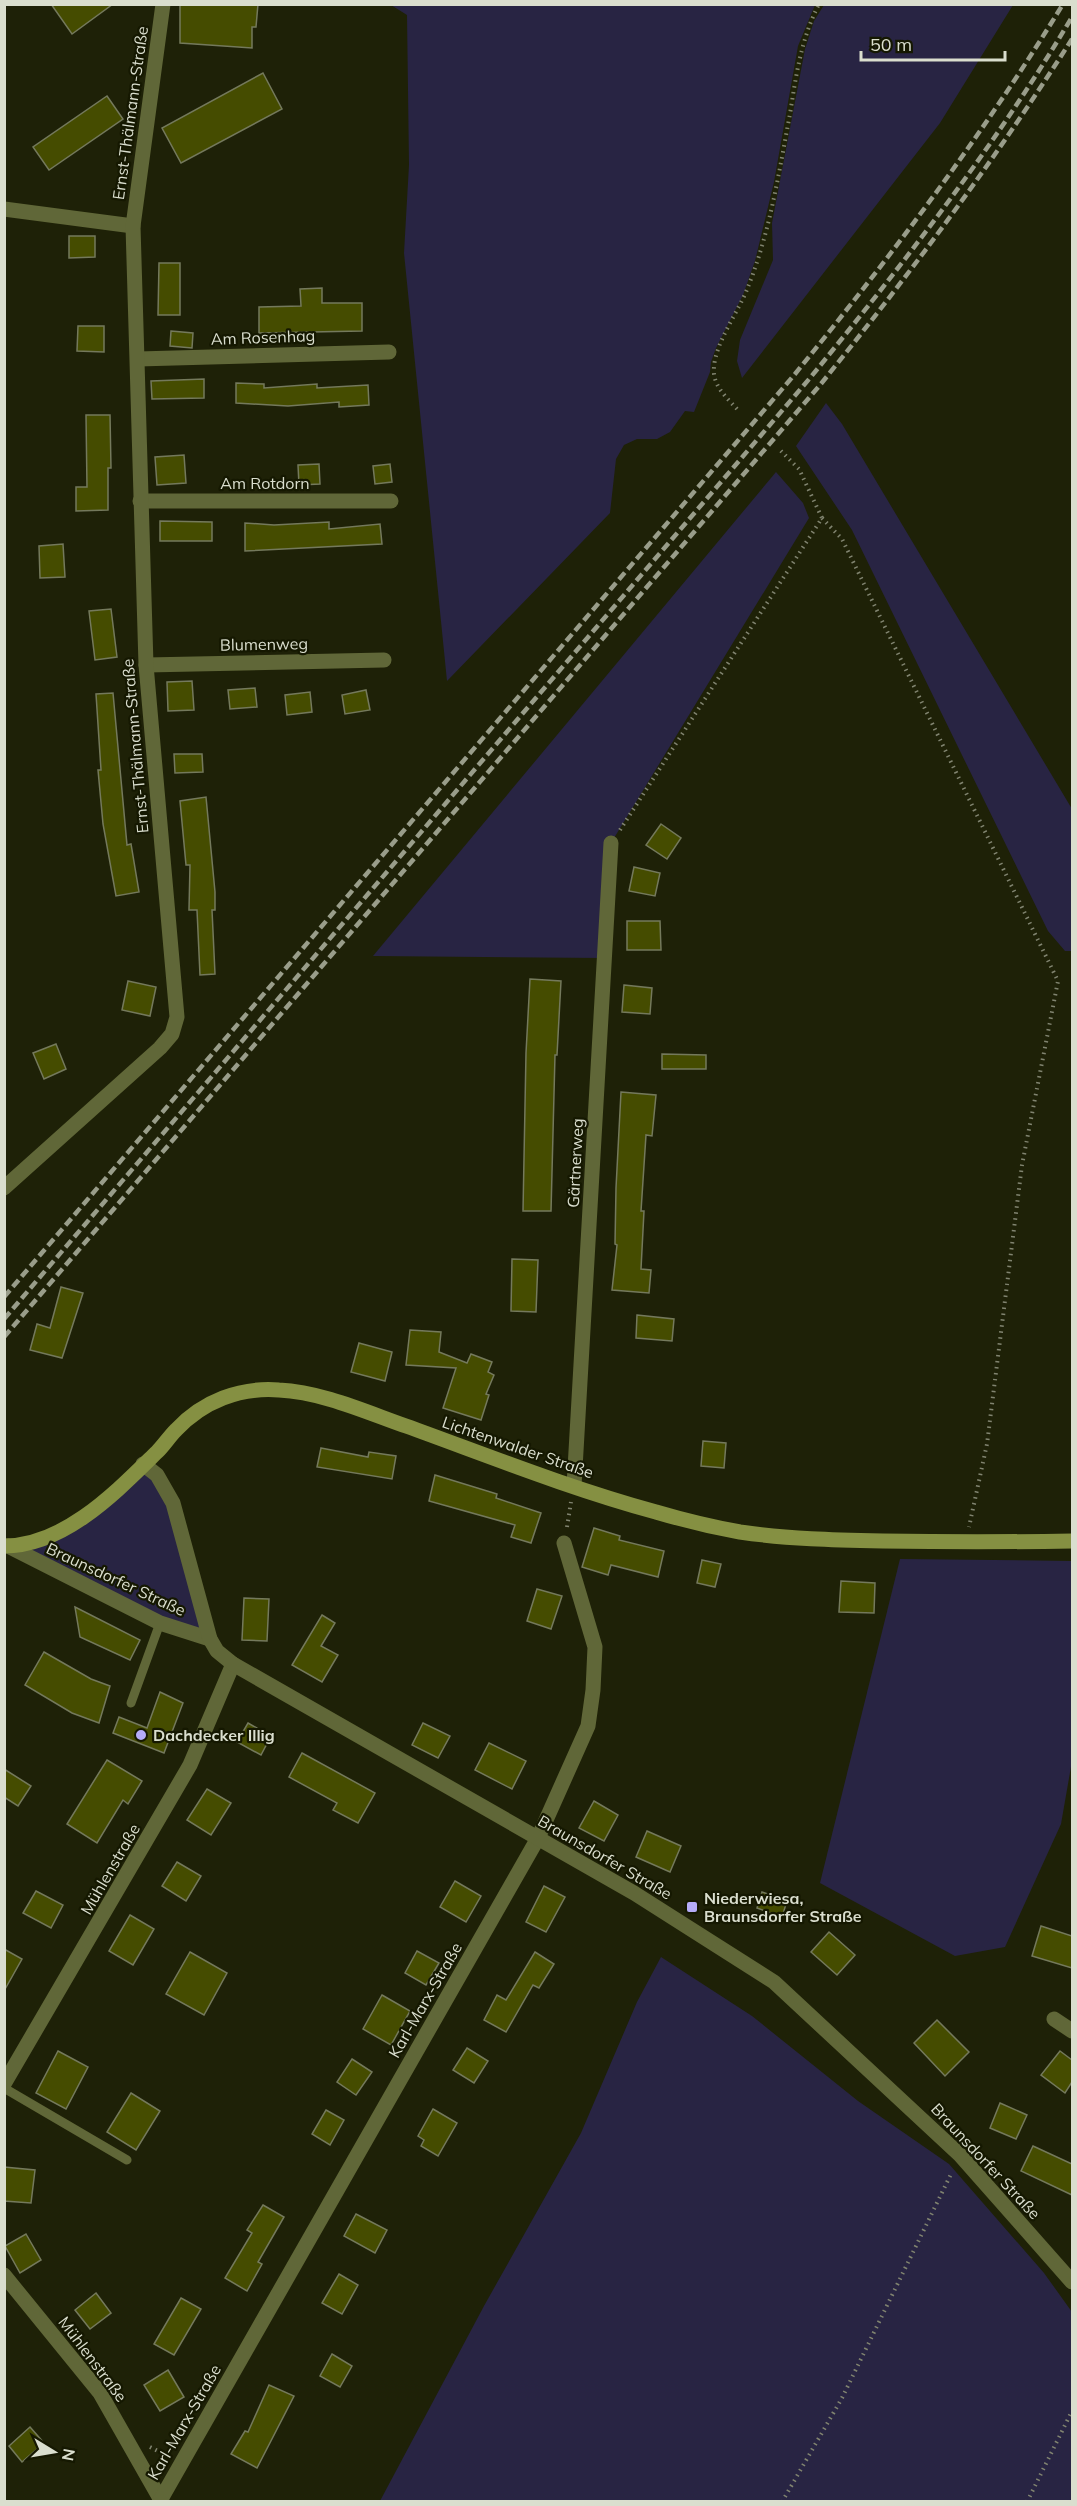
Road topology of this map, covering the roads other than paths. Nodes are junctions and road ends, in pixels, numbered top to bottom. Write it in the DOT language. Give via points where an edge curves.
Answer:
graph roads {
  1 [pos="163,4"];
  2 [pos="4,208"];
  3 [pos="133,226"];
  4 [pos="389,352"];
  5 [pos="138,359"];
  6 [pos="140,501"];
  7 [pos="391,501"];
  8 [pos="384,660"];
  9 [pos="146,665"];
  10 [pos="611,843"];
  11 [pos="4,1188"];
  12 [pos="143,1464"];
  13 [pos="574,1486"];
  14 [pos="1072,1541"];
  15 [pos="564,1542"];
  16 [pos="6,1546"];
  17 [pos="160,1623"];
  18 [pos="210,1639"];
  19 [pos="232,1664"];
  20 [pos="131,1703"];
  21 [pos="538,1838"];
  22 [pos="1054,2019"];
  23 [pos="1072,2031"];
  24 [pos="4,2086"];
  25 [pos="127,2160"];
  26 [pos="4,2275"];
  27 [pos="1072,2282"];
  28 [pos="10,2293"];
  29 [pos="161,2500"];
  1 -- 3 [label="street, Ernst-Thälmann-Straße"];
  2 -- 3 [label="street, Ernst-Thälmann-Straße"];
  3 -- 5 [label="street, Ernst-Thälmann-Straße"];
  4 -- 5 [label="street, Am Rosenhag"];
  5 -- 6 [label="street, Ernst-Thälmann-Straße"];
  6 -- 7 [label="street, Am Rotdorn"];
  6 -- 9 [label="street, Ernst-Thälmann-Straße"];
  8 -- 9 [label="street, Blumenweg"];
  9 -- 11 [label="street, Ernst-Thälmann-Straße" via="177,1017 172,1034 160,1048"];
  10 -- 13 [label="street, Gärtnerweg"];
  12 -- 13 [label="main road, Lichtenwalder Straße" via="198,1410 214,1401 231,1394 278,1390 345,1405"];
  12 -- 16 [label="main road, Lichtenwalder Straße" via="101,1504 74,1523 49,1536"];
  12 -- 18 [label="street, Braunsdorfer Straße" via="157,1475 173,1503"];
  13 -- 14 [label="main road, Lichtenwalder Straße" via="655,1512 738,1532 806,1539"];
  15 -- 21 [label="street, Karl-Marx-Straße" via="595,1647 593,1690 588,1726"];
  16 -- 17 [label="street, Braunsdorfer Straße"];
  17 -- 18 [label="street, Braunsdorfer Straße"];
  17 -- 20 [label="lane"];
  18 -- 19 [label="street, Braunsdorfer Straße" via="217,1652"];
  19 -- 21 [label="street, Braunsdorfer Straße"];
  19 -- 24 [label="street, Mühlenstraße" via="190,1765"];
  21 -- 27 [label="street, Braunsdorfer Straße" via="657,1907 774,1982 960,2155"];
  21 -- 29 [label="street, Karl-Marx-Straße"];
  22 -- 23 [label="street"];
  24 -- 25 [label="lane"];
  26 -- 28 [label="street, Mühlenstraße"];
  28 -- 29 [label="street, Mühlenstraße" via="100,2393"];
}
